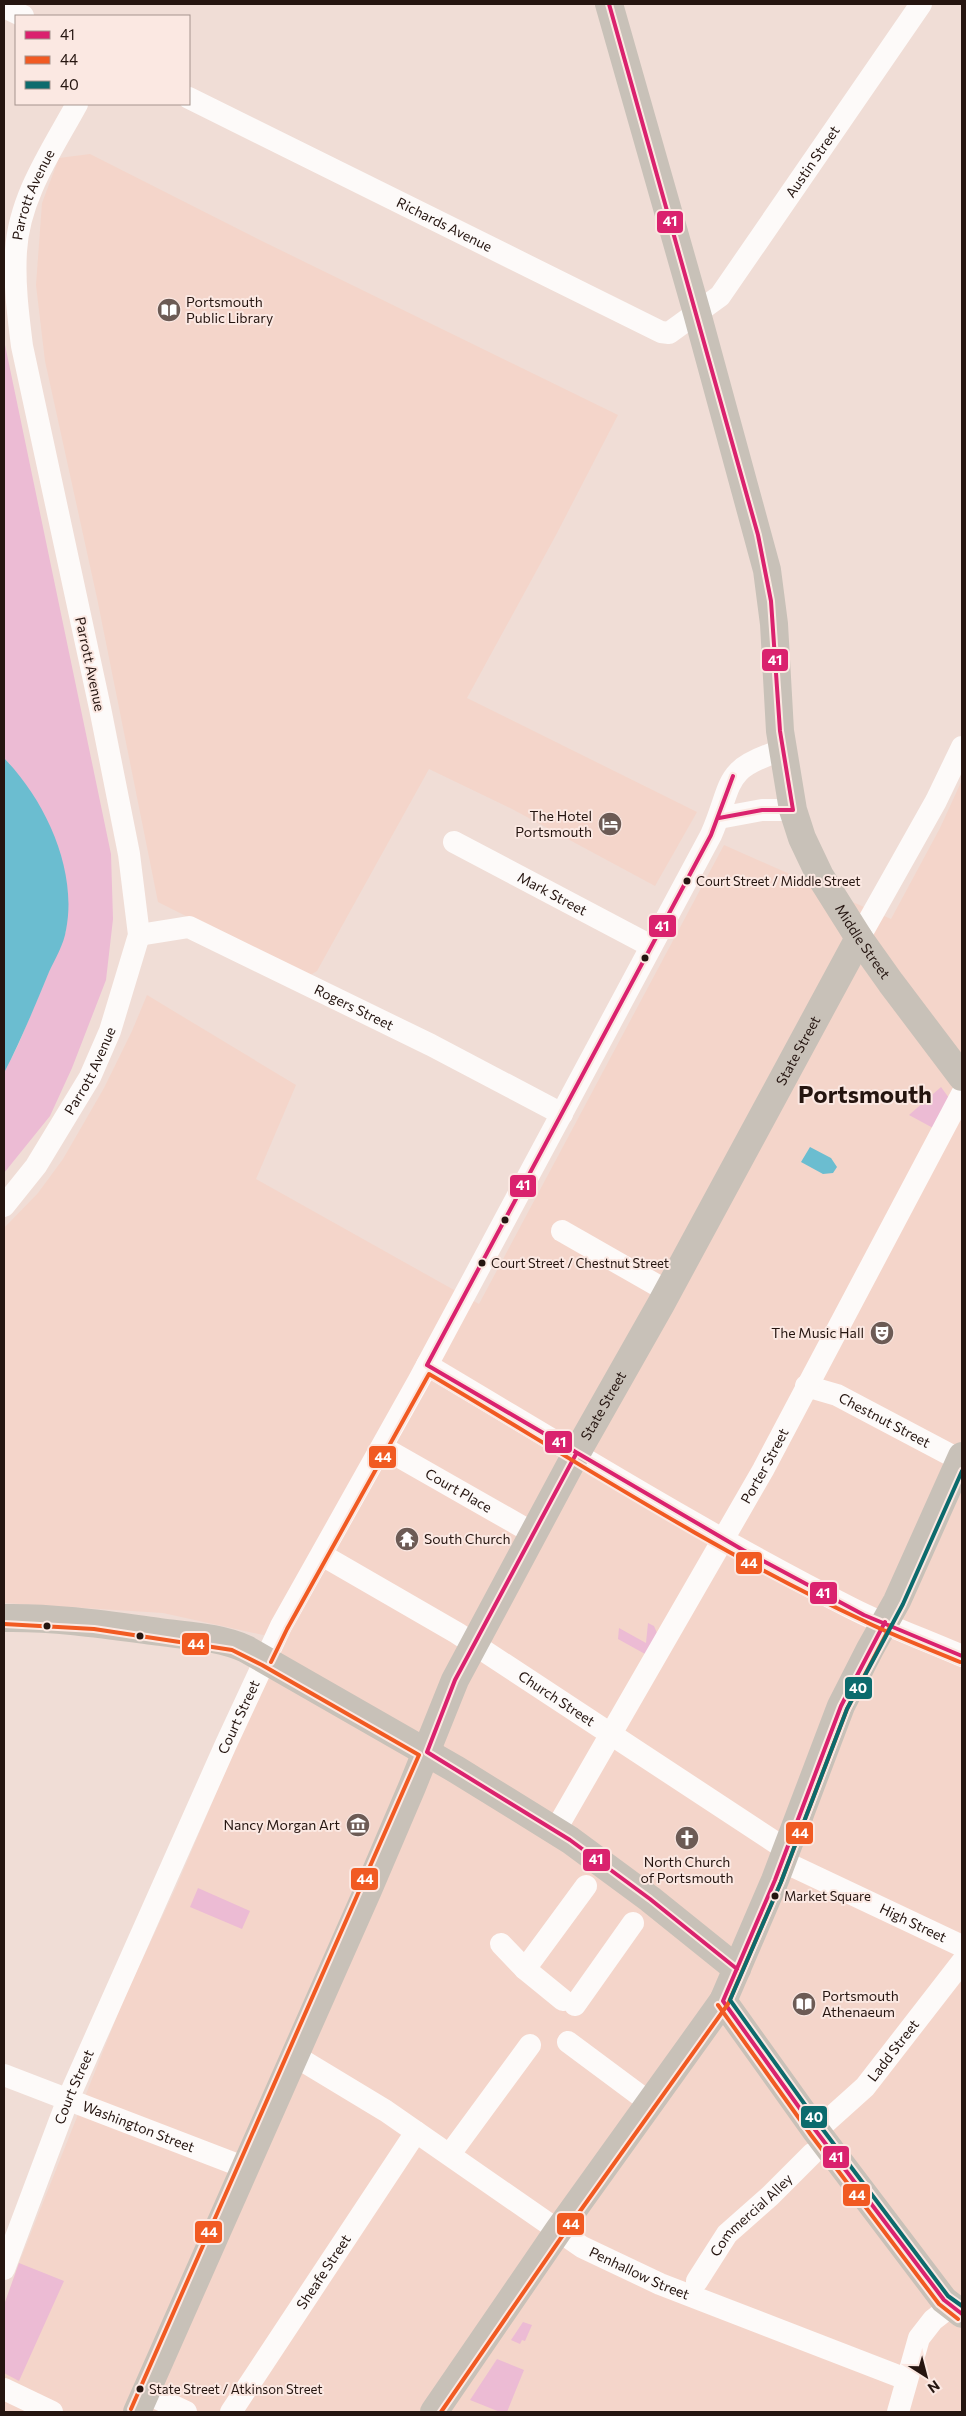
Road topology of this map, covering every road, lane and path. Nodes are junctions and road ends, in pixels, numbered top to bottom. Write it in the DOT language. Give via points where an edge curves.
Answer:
graph roads {
  1 [pos="608,4"];
  2 [pos="921,4"];
  3 [pos="4,7"];
  4 [pos="21,15"];
  5 [pos="190,98"];
  6 [pos="76,105"];
  7 [pos="697,313"];
  8 [pos="962,747"];
  9 [pos="783,750"];
  10 [pos="793,810"];
  11 [pos="719,818"];
  12 [pos="454,842"];
  13 [pos="138,935"];
  14 [pos="859,938"];
  15 [pos="651,946"];
  16 [pos="891,983"];
  17 [pos="821,1008"];
  18 [pos="962,1078"];
  19 [pos="962,1094"];
  20 [pos="562,1114"];
  21 [pos="4,1206"];
  22 [pos="562,1232"];
  23 [pos="668,1291"];
  24 [pos="427,1365"];
  25 [pos="806,1386"];
  26 [pos="382,1447"];
  27 [pos="576,1454"];
  28 [pos="961,1458"];
  29 [pos="533,1533"];
  30 [pos="724,1539"];
  31 [pos="322,1555"];
  32 [pos="4,1618"];
  33 [pos="885,1622"];
  34 [pos="474,1645"];
  35 [pos="962,1656"];
  36 [pos="265,1659"];
  37 [pos="610,1736"];
  38 [pos="426,1752"];
  39 [pos="555,1831"];
  40 [pos="784,1856"];
  41 [pos="586,1886"];
  42 [pos="633,1923"];
  43 [pos="501,1944"];
  44 [pos="962,1946"];
  45 [pos="962,1962"];
  46 [pos="737,1968"];
  47 [pos="524,1969"];
  48 [pos="723,2002"];
  49 [pos="568,2042"];
  50 [pos="530,2045"];
  51 [pos="295,2056"];
  52 [pos="4,2075"];
  53 [pos="68,2098"];
  54 [pos="650,2103"];
  55 [pos="416,2132"];
  56 [pos="814,2142"];
  57 [pos="450,2154"];
  58 [pos="246,2168"];
  59 [pos="558,2231"];
  60 [pos="4,2269"];
  61 [pos="697,2281"];
  62 [pos="957,2310"];
  63 [pos="906,2379"];
  64 [pos="4,2389"];
  65 [pos="142,2402"];
  66 [pos="52,2412"];
  67 [pos="186,2412"];
  68 [pos="231,2412"];
  69 [pos="434,2412"];
  70 [pos="898,2412"];
  1 -- 7 [label="main road, Middle Street"];
  2 -- 7 [label="street, Austin Street" via="720,296"];
  3 -- 4 [label="street"];
  5 -- 7 [label="street, Richards Avenue" via="661,332 670,334"];
  6 -- 13 [label="street, Parrott Avenue" via="33,186 22,217 16,249 16,289 22,346 129,854"];
  7 -- 9 [label="main road, Middle Street" via="767,570"];
  8 -- 14 [label="street, State Street" via="936,801"];
  9 -- 10 [label="main road, Middle Street"];
  9 -- 11 [label="street, Court Street" via="756,759 734,774"];
  10 -- 11 [label="street" via="762,810"];
  10 -- 14 [label="main road, Middle Street" via="820,876"];
  11 -- 15 [label="street, Court Street"];
  12 -- 15 [label="street, Mark Street"];
  13 -- 20 [label="street, Rogers Street" via="189,927 431,1045"];
  13 -- 21 [label="street, Parrott Avenue" via="110,1031 90,1077 36,1166"];
  14 -- 16 [label="main road, Middle Street"];
  14 -- 17 [label="main road, State Street"];
  15 -- 20 [label="street, Court Street"];
  16 -- 17 [label="main road" via="877,974 865,973 851,978"];
  16 -- 18 [label="main road, Middle Street"];
  17 -- 23 [label="main road, State Street"];
  19 -- 25 [label="street, Porter Street"];
  20 -- 24 [label="street, Court Street"];
  22 -- 23 [label="street"];
  23 -- 27 [label="main road, State Street"];
  24 -- 26 [label="street, Court Street"];
  24 -- 27 [label="street"];
  25 -- 28 [label="street, Chestnut Street" via="837,1395"];
  25 -- 30 [label="street, Porter Street"];
  26 -- 29 [label="street, Court Place"];
  26 -- 31 [label="street, Court Street"];
  27 -- 29 [label="main road, State Street"];
  27 -- 30 [label="street" via="644,1496"];
  28 -- 33 [label="main road"];
  29 -- 34 [label="main road, State Street"];
  30 -- 33 [label="street" via="853,1609"];
  30 -- 37 [label="street, Porter Street"];
  31 -- 34 [label="street, Church Street"];
  31 -- 36 [label="street, Court Street"];
  32 -- 36 [label="main road" via="95,1623 220,1640"];
  33 -- 35 [label="street"];
  33 -- 40 [label="main road" via="841,1706"];
  34 -- 37 [label="street, Church Street"];
  34 -- 38 [label="main road, State Street" via="455,1680"];
  36 -- 38 [label="main road"];
  36 -- 53 [label="street, Court Street"];
  37 -- 39 [label="street, Porter Street"];
  37 -- 40 [label="street, Church Street"];
  38 -- 39 [label="main road"];
  38 -- 51 [label="main road, State Street"];
  39 -- 46 [label="main road" via="626,1881"];
  40 -- 44 [label="street, High Street"];
  40 -- 46 [label="main road"];
  41 -- 47 [label="street"];
  42 -- 47 [label="street" via="569,2002"];
  43 -- 47 [label="street"];
  45 -- 56 [label="street, Ladd Street" via="865,2087"];
  46 -- 48 [label="main road"];
  48 -- 54 [label="main road"];
  48 -- 56 [label="main road"];
  49 -- 54 [label="street"];
  50 -- 57 [label="street"];
  51 -- 55 [label="street, Penhallow Street"];
  51 -- 58 [label="main road, State Street"];
  52 -- 53 [label="street, Washington Street"];
  53 -- 58 [label="street, Washington Street"];
  53 -- 60 [label="street, Court Street"];
  54 -- 59 [label="main road"];
  55 -- 57 [label="street, Penhallow Street"];
  55 -- 68 [label="street, Sheafe Street"];
  56 -- 61 [label="street, Commercial Alley" via="770,2196 726,2234"];
  56 -- 62 [label="main road"];
  57 -- 59 [label="street, Penhallow Street"];
  58 -- 65 [label="main road, State Street"];
  59 -- 63 [label="street, Penhallow Street" via="582,2247 660,2284"];
  59 -- 69 [label="main road"];
  62 -- 63 [label="street" via="933,2320 919,2338"];
  63 -- 70 [label="street"];
  64 -- 66 [label="street"];
  65 -- 67 [label="street"];
}
